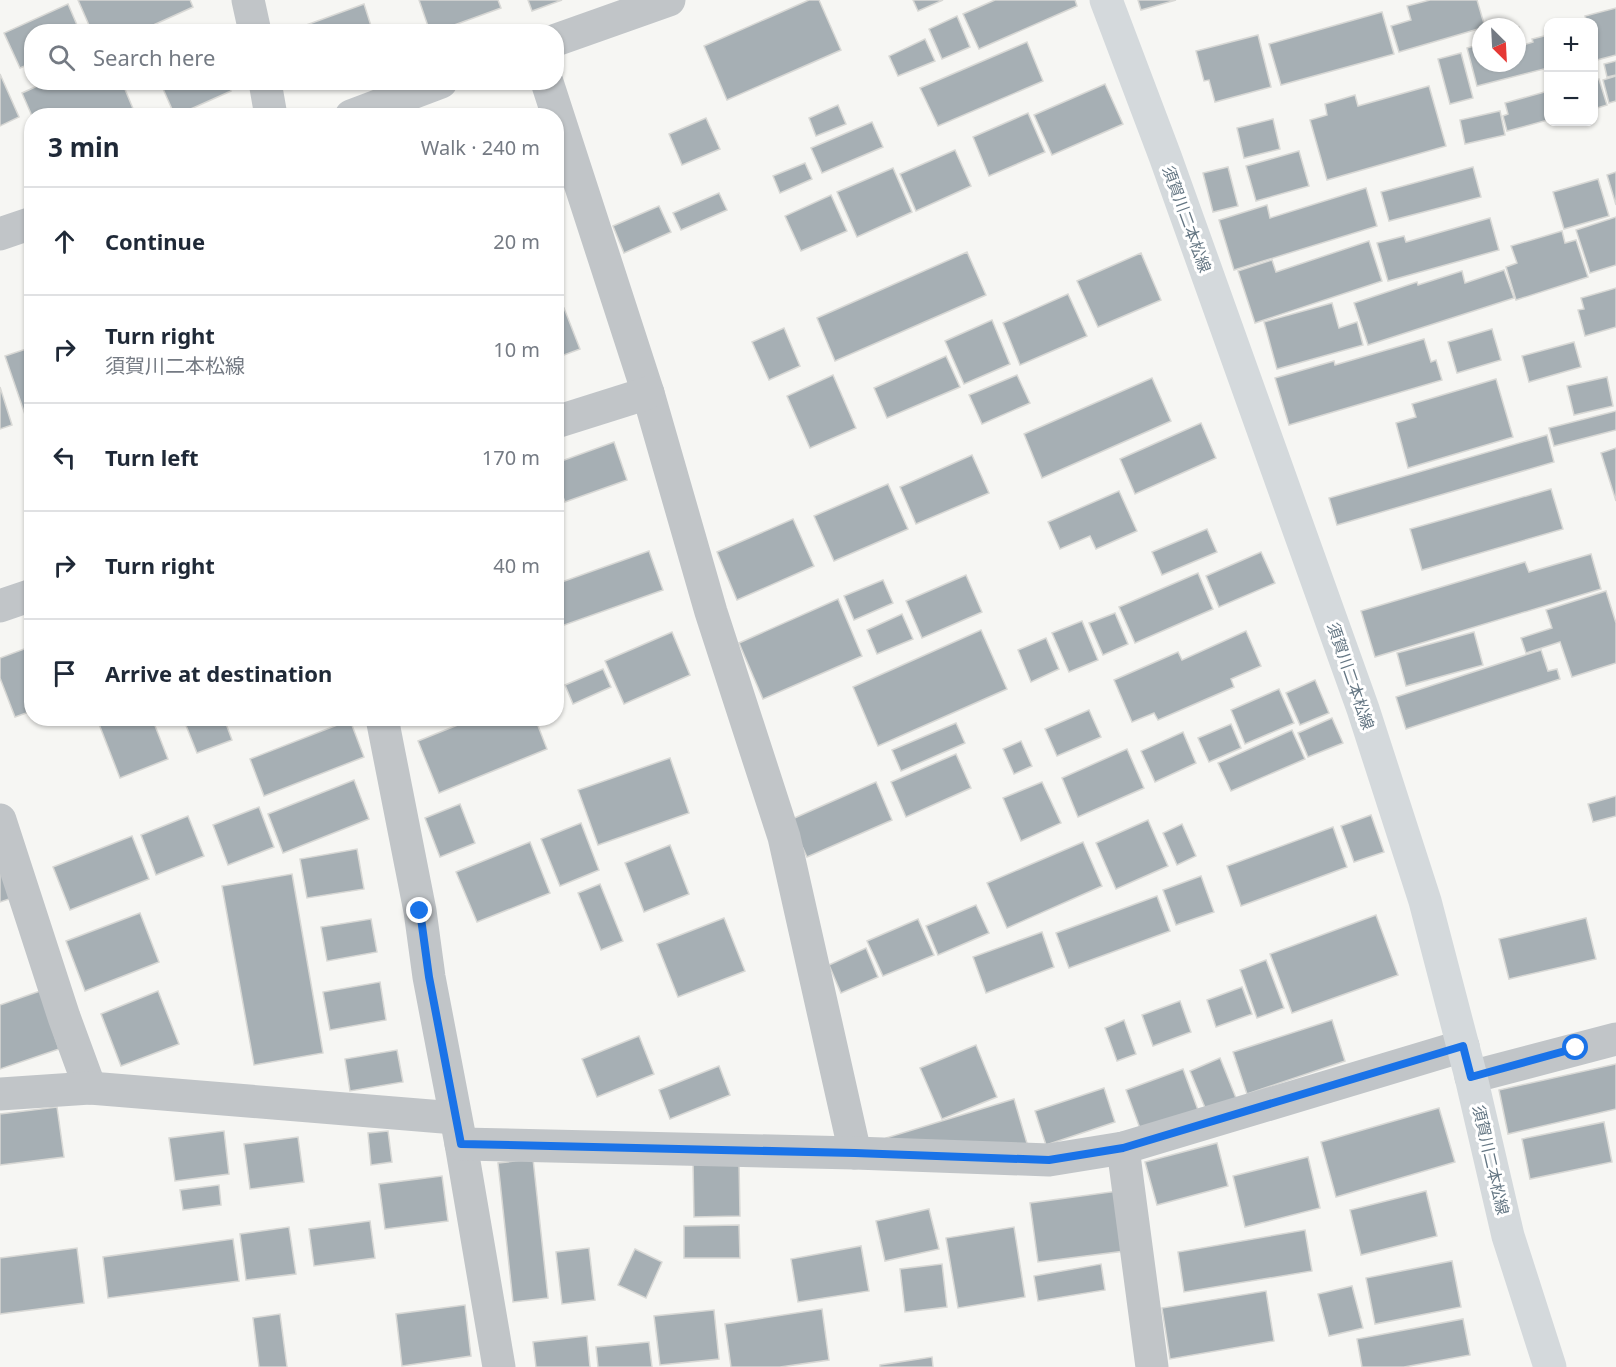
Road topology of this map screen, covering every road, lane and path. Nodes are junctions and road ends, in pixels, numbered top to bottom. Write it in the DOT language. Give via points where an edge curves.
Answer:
graph roads {
  1 [pos="248,0"];
  2 [pos="669,0"];
  3 [pos="1106,0"];
  4 [pos="253,24"];
  5 [pos="564,37"];
  6 [pos="266,90"];
  7 [pos="420,90"];
  8 [pos="550,90"];
  9 [pos="270,108"];
  10 [pos="372,108"];
  11 [pos="555,108"];
  12 [pos="564,134"];
  13 [pos="24,226"];
  14 [pos="0,234"];
  15 [pos="648,393"];
  16 [pos="564,419"];
  17 [pos="24,598"];
  18 [pos="0,606"];
  19 [pos="384,726"];
  20 [pos="0,820"];
  21 [pos="1616,1039"];
  22 [pos="1463,1046"];
  23 [pos="1471,1077"];
  24 [pos="90,1088"];
  25 [pos="0,1094"];
  26 [pos="458,1131"];
  27 [pos="1123,1148"];
  28 [pos="855,1153"];
  29 [pos="499,1367"];
  30 [pos="1152,1367"];
  31 [pos="1550,1367"];
  1 -- 4 [label="street"];
  2 -- 5 [label="street"];
  3 -- 22 [label="main road, 須賀川二本松線" via="1363,709 1425,901"];
  6 -- 9 [label="street"];
  7 -- 10 [label="street"];
  8 -- 11 [label="street"];
  12 -- 15 [label="street"];
  13 -- 14 [label="street"];
  15 -- 16 [label="street"];
  15 -- 28 [label="street" via="711,612 784,837"];
  17 -- 18 [label="street"];
  19 -- 26 [label="street"];
  20 -- 24 [label="street"];
  21 -- 23 [label="street"];
  22 -- 23 [label="main road, 須賀川二本松線"];
  22 -- 27 [label="street"];
  23 -- 31 [label="main road, 須賀川二本松線" via="1508,1236"];
  24 -- 25 [label="street"];
  24 -- 26 [label="street"];
  26 -- 28 [label="street"];
  26 -- 29 [label="street"];
  27 -- 28 [label="street" via="1049,1160"];
  27 -- 30 [label="street"];
}
